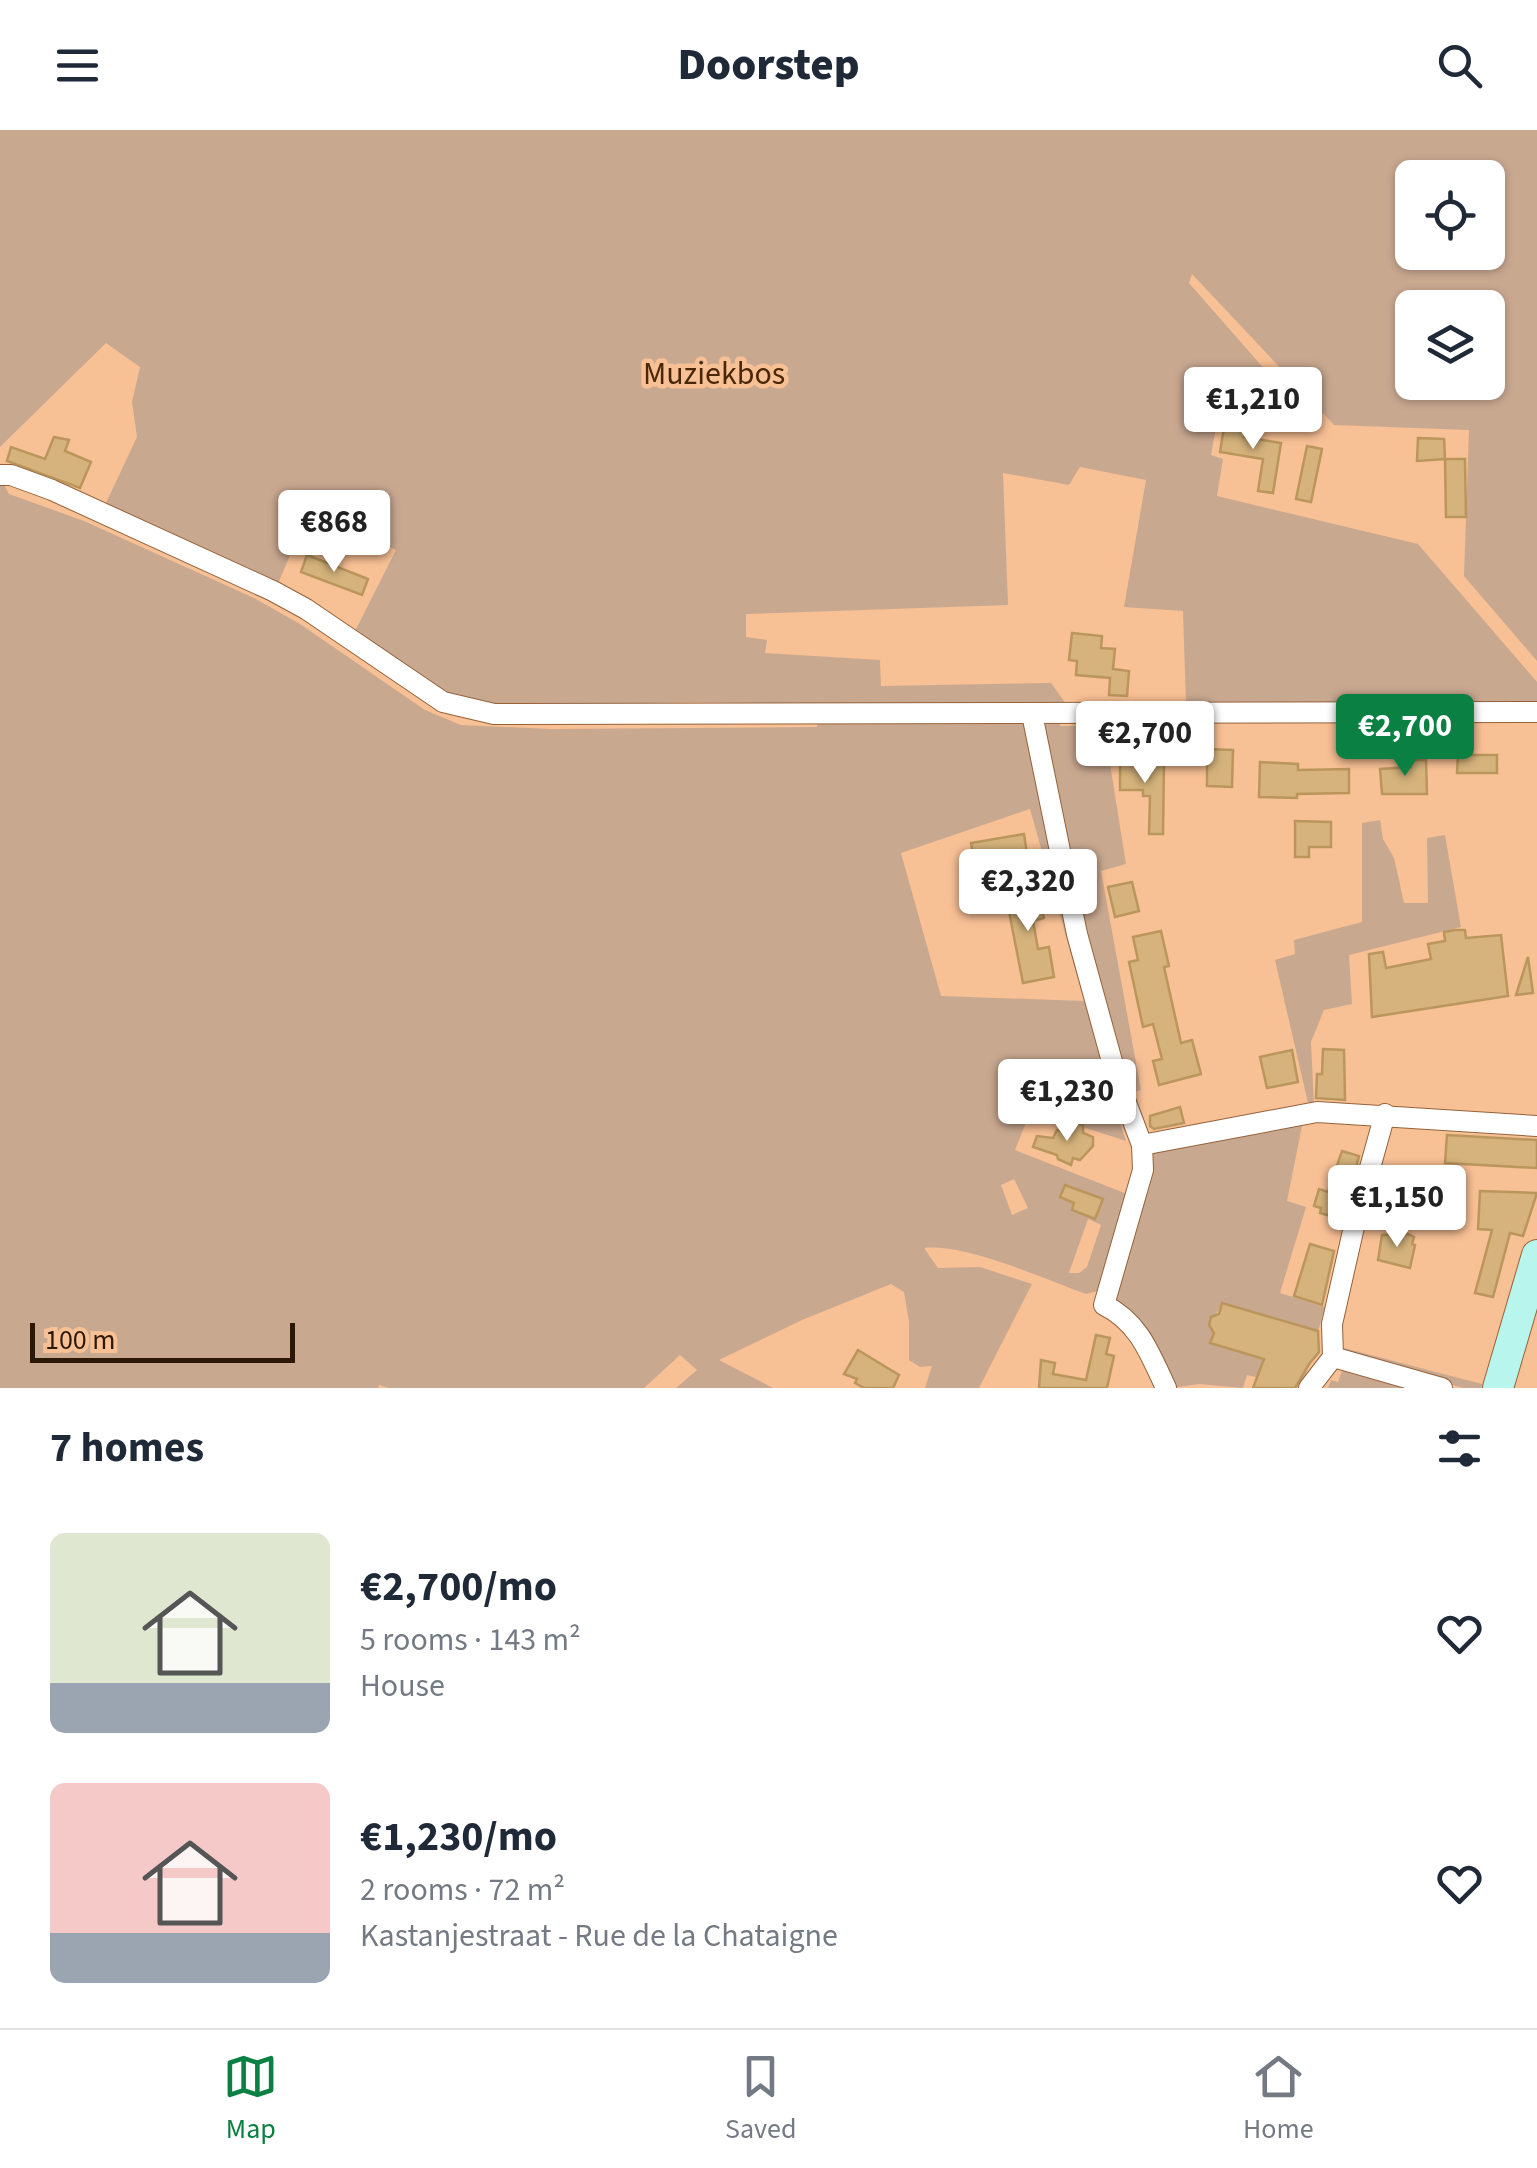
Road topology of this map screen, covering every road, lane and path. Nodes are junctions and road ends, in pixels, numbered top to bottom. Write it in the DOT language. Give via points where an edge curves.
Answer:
graph roads {
  1 [pos="0,474"];
  2 [pos="1537,712"];
  3 [pos="1032,714"];
  4 [pos="1385,1114"];
  5 [pos="1537,1126"];
  6 [pos="1142,1146"];
  7 [pos="1537,1255"];
  8 [pos="1333,1357"];
  9 [pos="1166,1388"];
  10 [pos="1308,1388"];
  11 [pos="1442,1388"];
  12 [pos="1498,1388"];
  1 -- 3 [label="street" via="52,490 285,597 425,691 464,709 529,715"];
  2 -- 3 [label="street"];
  3 -- 6 [label="street" via="1077,934"];
  4 -- 5 [label="street"];
  4 -- 6 [label="street" via="1317,1112"];
  4 -- 8 [label="street" via="1332,1324"];
  6 -- 9 [label="street" via="1143,1170 1104,1304 1136,1327"];
  7 -- 12 [label="main road"];
  8 -- 10 [label="street"];
  8 -- 11 [label="street"];
}
